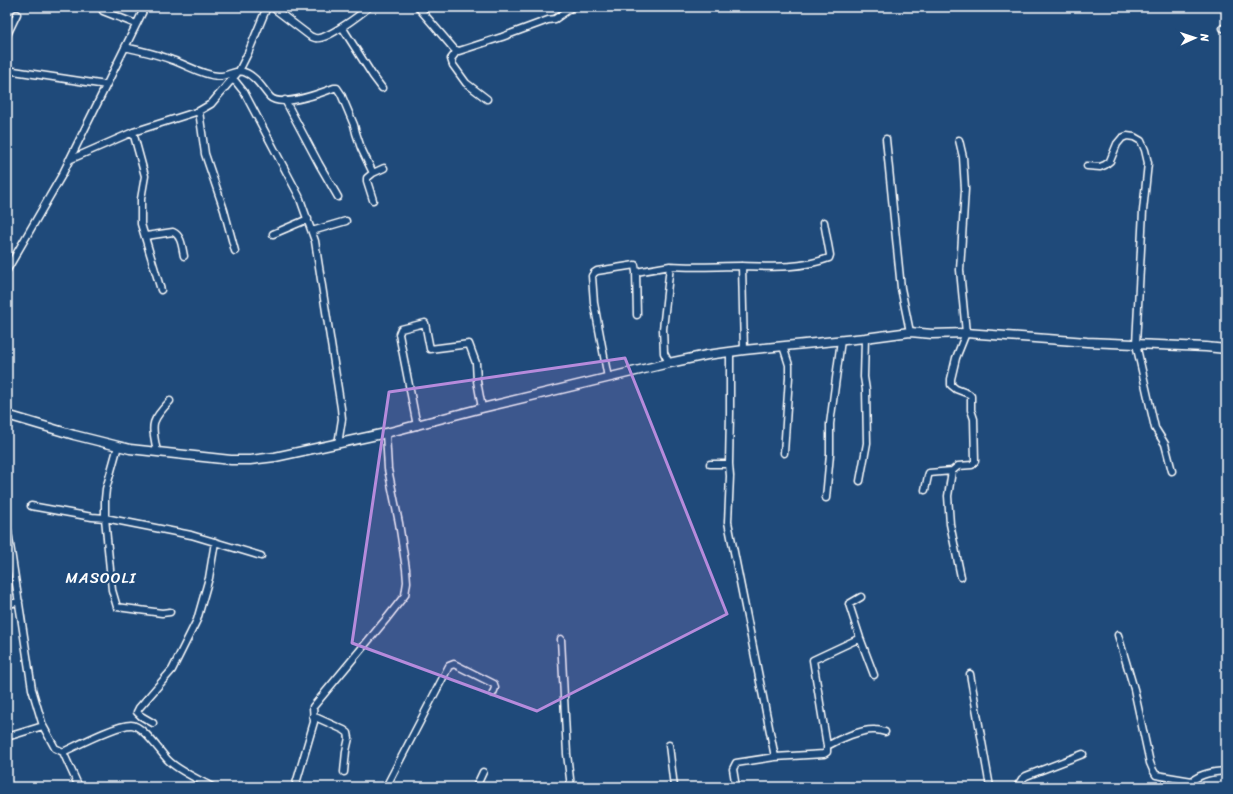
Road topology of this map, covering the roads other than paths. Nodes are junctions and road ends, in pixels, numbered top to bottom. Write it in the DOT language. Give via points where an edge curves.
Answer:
graph roads {
  1 [pos="145,7"];
  2 [pos="267,7"];
  3 [pos="272,7"];
  4 [pos="369,7"];
  5 [pos="418,7"];
  6 [pos="572,7"];
  7 [pos="103,11"];
  8 [pos="17,14"];
  9 [pos="136,24"];
  10 [pos="342,27"];
  11 [pos="7,35"];
  12 [pos="125,47"];
  13 [pos="457,51"];
  14 [pos="7,70"];
  15 [pos="239,71"];
  16 [pos="232,79"];
  17 [pos="106,85"];
  18 [pos="382,88"];
  19 [pos="487,99"];
  20 [pos="285,100"];
  21 [pos="199,111"];
  22 [pos="133,132"];
  23 [pos="886,139"];
  24 [pos="959,140"];
  25 [pos="69,160"];
  26 [pos="1087,166"];
  27 [pos="384,168"];
  28 [pos="373,173"];
  29 [pos="338,197"];
  30 [pos="373,200"];
  31 [pos="308,219"];
  32 [pos="346,221"];
  33 [pos="824,222"];
  34 [pos="312,231"];
  35 [pos="273,234"];
  36 [pos="146,236"];
  37 [pos="235,251"];
  38 [pos="184,256"];
  39 [pos="670,266"];
  40 [pos="742,266"];
  41 [pos="7,270"];
  42 [pos="636,272"];
  43 [pos="161,290"];
  44 [pos="637,315"];
  45 [pos="910,332"];
  46 [pos="966,333"];
  47 [pos="865,338"];
  48 [pos="841,340"];
  49 [pos="1136,344"];
  50 [pos="783,346"];
  51 [pos="1226,349"];
  52 [pos="744,350"];
  53 [pos="730,352"];
  54 [pos="669,363"];
  55 [pos="608,378"];
  56 [pos="170,401"];
  57 [pos="482,408"];
  58 [pos="7,415"];
  59 [pos="417,426"];
  60 [pos="386,433"];
  61 [pos="338,444"];
  62 [pos="118,446"];
  63 [pos="156,452"];
  64 [pos="784,453"];
  65 [pos="710,464"];
  66 [pos="729,464"];
  67 [pos="952,471"];
  68 [pos="1172,471"];
  69 [pos="860,481"];
  70 [pos="925,490"];
  71 [pos="826,498"];
  72 [pos="31,506"];
  73 [pos="105,518"];
  74 [pos="7,524"];
  75 [pos="215,542"];
  76 [pos="261,556"];
  77 [pos="961,577"];
  78 [pos="861,597"];
  79 [pos="19,601"];
  80 [pos="7,605"];
  81 [pos="170,612"];
  82 [pos="1118,635"];
  83 [pos="860,638"];
  84 [pos="561,639"];
  85 [pos="970,674"];
  86 [pos="874,675"];
  87 [pos="493,694"];
  88 [pos="313,716"];
  89 [pos="153,722"];
  90 [pos="43,726"];
  91 [pos="885,732"];
  92 [pos="7,737"];
  93 [pos="669,745"];
  94 [pos="828,746"];
  95 [pos="63,752"];
  96 [pos="1083,754"];
  97 [pos="775,757"];
  98 [pos="1226,771"];
  99 [pos="344,772"];
  100 [pos="483,772"];
  101 [pos="1191,784"];
  102 [pos="79,787"];
  103 [pos="212,787"];
  104 [pos="295,787"];
  105 [pos="386,787"];
  106 [pos="476,787"];
  107 [pos="571,787"];
  108 [pos="674,787"];
  109 [pos="736,787"];
  110 [pos="990,787"];
  111 [pos="1017,787"];
  1 -- 9 [label="street"];
  2 -- 15 [label="street"];
  3 -- 10 [label="street" via="316,38"];
  4 -- 10 [label="street"];
  5 -- 13 [label="street"];
  6 -- 13 [label="street" via="555,19"];
  7 -- 9 [label="street"];
  8 -- 11 [label="street"];
  9 -- 12 [label="street"];
  10 -- 18 [label="street"];
  12 -- 15 [label="street" via="173,60 208,74 225,76"];
  12 -- 17 [label="street"];
  13 -- 19 [label="street" via="451,59 453,65 466,83"];
  14 -- 17 [label="street"];
  15 -- 16 [label="street"];
  15 -- 20 [label="street" via="255,79 274,100"];
  16 -- 21 [label="street" via="211,104"];
  16 -- 31 [label="street" via="248,100 299,196"];
  17 -- 25 [label="street"];
  20 -- 28 [label="street" via="313,96 337,88"];
  20 -- 29 [label="street"];
  21 -- 22 [label="street"];
  21 -- 37 [label="street" via="206,158"];
  22 -- 25 [label="street"];
  22 -- 36 [label="street" via="145,176 141,219"];
  23 -- 45 [label="street" via="900,288"];
  24 -- 46 [label="street" via="965,189 960,270"];
  25 -- 41 [label="street"];
  26 -- 49 [label="street" via="1105,165 1110,161 1117,144 1127,136 1141,141 1145,150 1148,164"];
  27 -- 28 [label="street"];
  28 -- 30 [label="street" via="367,181"];
  31 -- 34 [label="street"];
  31 -- 35 [label="street"];
  32 -- 34 [label="street"];
  33 -- 40 [label="street" via="829,258 813,263 772,268"];
  34 -- 61 [label="street" via="341,408 342,424"];
  36 -- 38 [label="street" via="173,232 177,234"];
  36 -- 43 [label="street"];
  39 -- 40 [label="street"];
  39 -- 42 [label="street"];
  39 -- 54 [label="street" via="663,329 664,353"];
  40 -- 52 [label="street"];
  42 -- 44 [label="street"];
  42 -- 55 [label="street" via="635,265 597,271 592,276 594,303"];
  45 -- 46 [label="street"];
  45 -- 47 [label="street"];
  46 -- 49 [label="street"];
  46 -- 67 [label="street" via="956,358 951,385 971,396 975,461 972,464 958,466"];
  47 -- 48 [label="street"];
  47 -- 69 [label="street" via="867,442"];
  48 -- 50 [label="street"];
  48 -- 71 [label="street" via="830,424"];
  49 -- 51 [label="street"];
  49 -- 68 [label="street" via="1155,428 1165,444"];
  50 -- 52 [label="street"];
  50 -- 64 [label="street" via="789,365"];
  52 -- 53 [label="street"];
  53 -- 54 [label="street"];
  53 -- 66 [label="street"];
  54 -- 55 [label="street"];
  55 -- 57 [label="street"];
  56 -- 63 [label="street" via="155,418 153,425"];
  57 -- 59 [label="street"];
  57 -- 59 [label="street" via="476,363 469,344 430,349 424,323 401,330 399,334"];
  58 -- 62 [label="street"];
  59 -- 60 [label="street"];
  60 -- 61 [label="street"];
  60 -- 88 [label="street" via="388,469 406,569 404,595 317,701 313,707"];
  61 -- 63 [label="street" via="275,457 245,460"];
  62 -- 63 [label="street"];
  62 -- 73 [label="street" via="106,489"];
  65 -- 66 [label="street"];
  66 -- 97 [label="street" via="728,522"];
  67 -- 70 [label="street" via="929,474"];
  67 -- 77 [label="street" via="948,496 950,524"];
  72 -- 73 [label="street"];
  73 -- 75 [label="street"];
  73 -- 81 [label="street" via="112,590 117,607"];
  74 -- 79 [label="street"];
  75 -- 76 [label="street"];
  75 -- 89 [label="street" via="209,578 197,620 172,670 137,712"];
  78 -- 83 [label="street" via="849,604"];
  79 -- 80 [label="street"];
  79 -- 90 [label="street" via="32,689"];
  82 -- 101 [label="street" via="1153,770 1156,775"];
  83 -- 86 [label="street"];
  83 -- 94 [label="street" via="813,660"];
  84 -- 107 [label="street"];
  85 -- 110 [label="street"];
  87 -- 105 [label="street" via="494,684 454,664 449,666"];
  88 -- 99 [label="street" via="348,733"];
  88 -- 104 [label="street" via="314,722"];
  90 -- 92 [label="street"];
  90 -- 95 [label="street" via="55,748"];
  91 -- 94 [label="street" via="868,731 838,740"];
  93 -- 108 [label="street"];
  94 -- 97 [label="street" via="824,754"];
  95 -- 102 [label="street"];
  95 -- 103 [label="street" via="116,729 137,726 170,763"];
  96 -- 111 [label="street" via="1026,776"];
  97 -- 109 [label="street" via="736,762 733,770"];
  98 -- 101 [label="street" via="1198,776"];
  100 -- 106 [label="street"];
}
